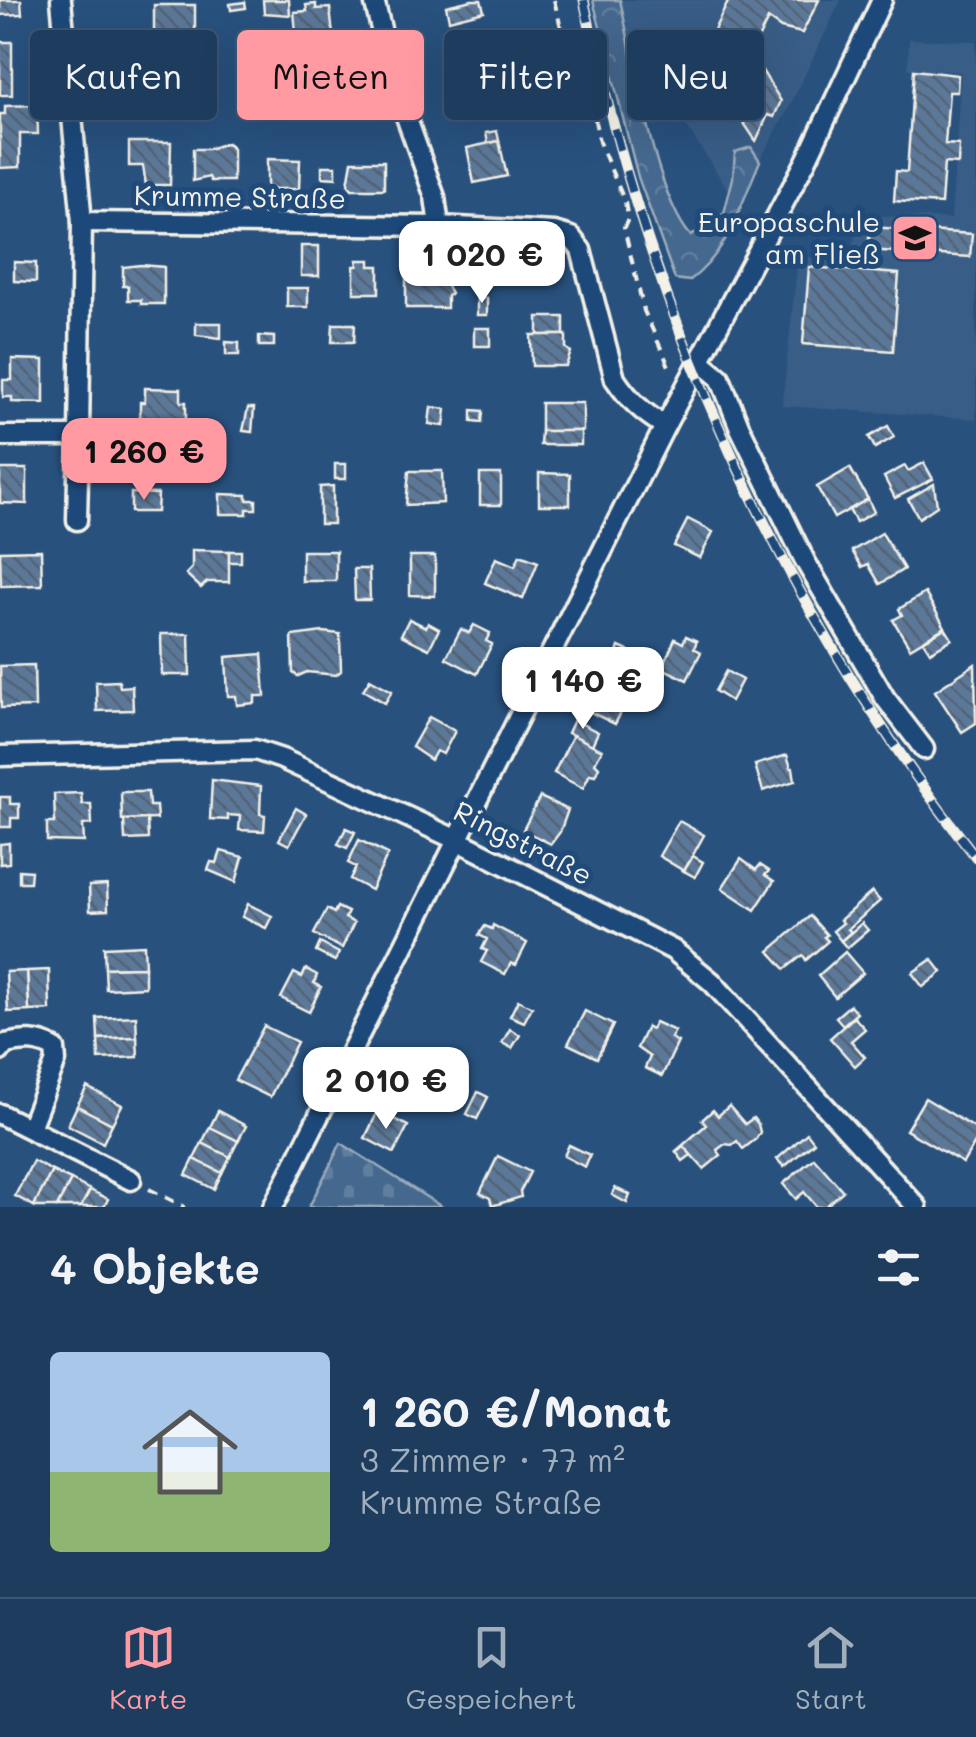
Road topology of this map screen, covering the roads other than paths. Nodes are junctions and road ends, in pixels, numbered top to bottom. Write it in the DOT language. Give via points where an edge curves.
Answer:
graph roads {
  1 [pos="61,0"];
  2 [pos="374,0"];
  3 [pos="882,0"];
  4 [pos="82,222"];
  5 [pos="439,226"];
  6 [pos="701,362"];
  7 [pos="664,426"];
  8 [pos="0,436"];
  9 [pos="79,436"];
  10 [pos="77,520"];
  11 [pos="924,749"];
  12 [pos="0,756"];
  13 [pos="454,839"];
  14 [pos="0,1051"];
  15 [pos="0,1114"];
  16 [pos="30,1128"];
  17 [pos="131,1180"];
  18 [pos="273,1207"];
  19 [pos="917,1207"];
  1 -- 4 [label="street"];
  2 -- 5 [label="street"];
  3 -- 6 [label="street"];
  4 -- 5 [label="street, Krumme Straße"];
  4 -- 9 [label="street"];
  5 -- 7 [label="street, Krumme Straße" via="571,237 581,250 616,379 626,397"];
  6 -- 7 [label="street"];
  6 -- 11 [label="street" via="720,378 804,561"];
  7 -- 13 [label="street"];
  8 -- 9 [label="street"];
  9 -- 10 [label="street"];
  12 -- 13 [label="street, Ringstraße" via="254,750"];
  13 -- 18 [label="street"];
  13 -- 19 [label="street, Ringstraße" via="673,950 712,982"];
  14 -- 16 [label="street" via="24,1040 55,1049"];
  15 -- 16 [label="street"];
  16 -- 17 [label="street"];
}
